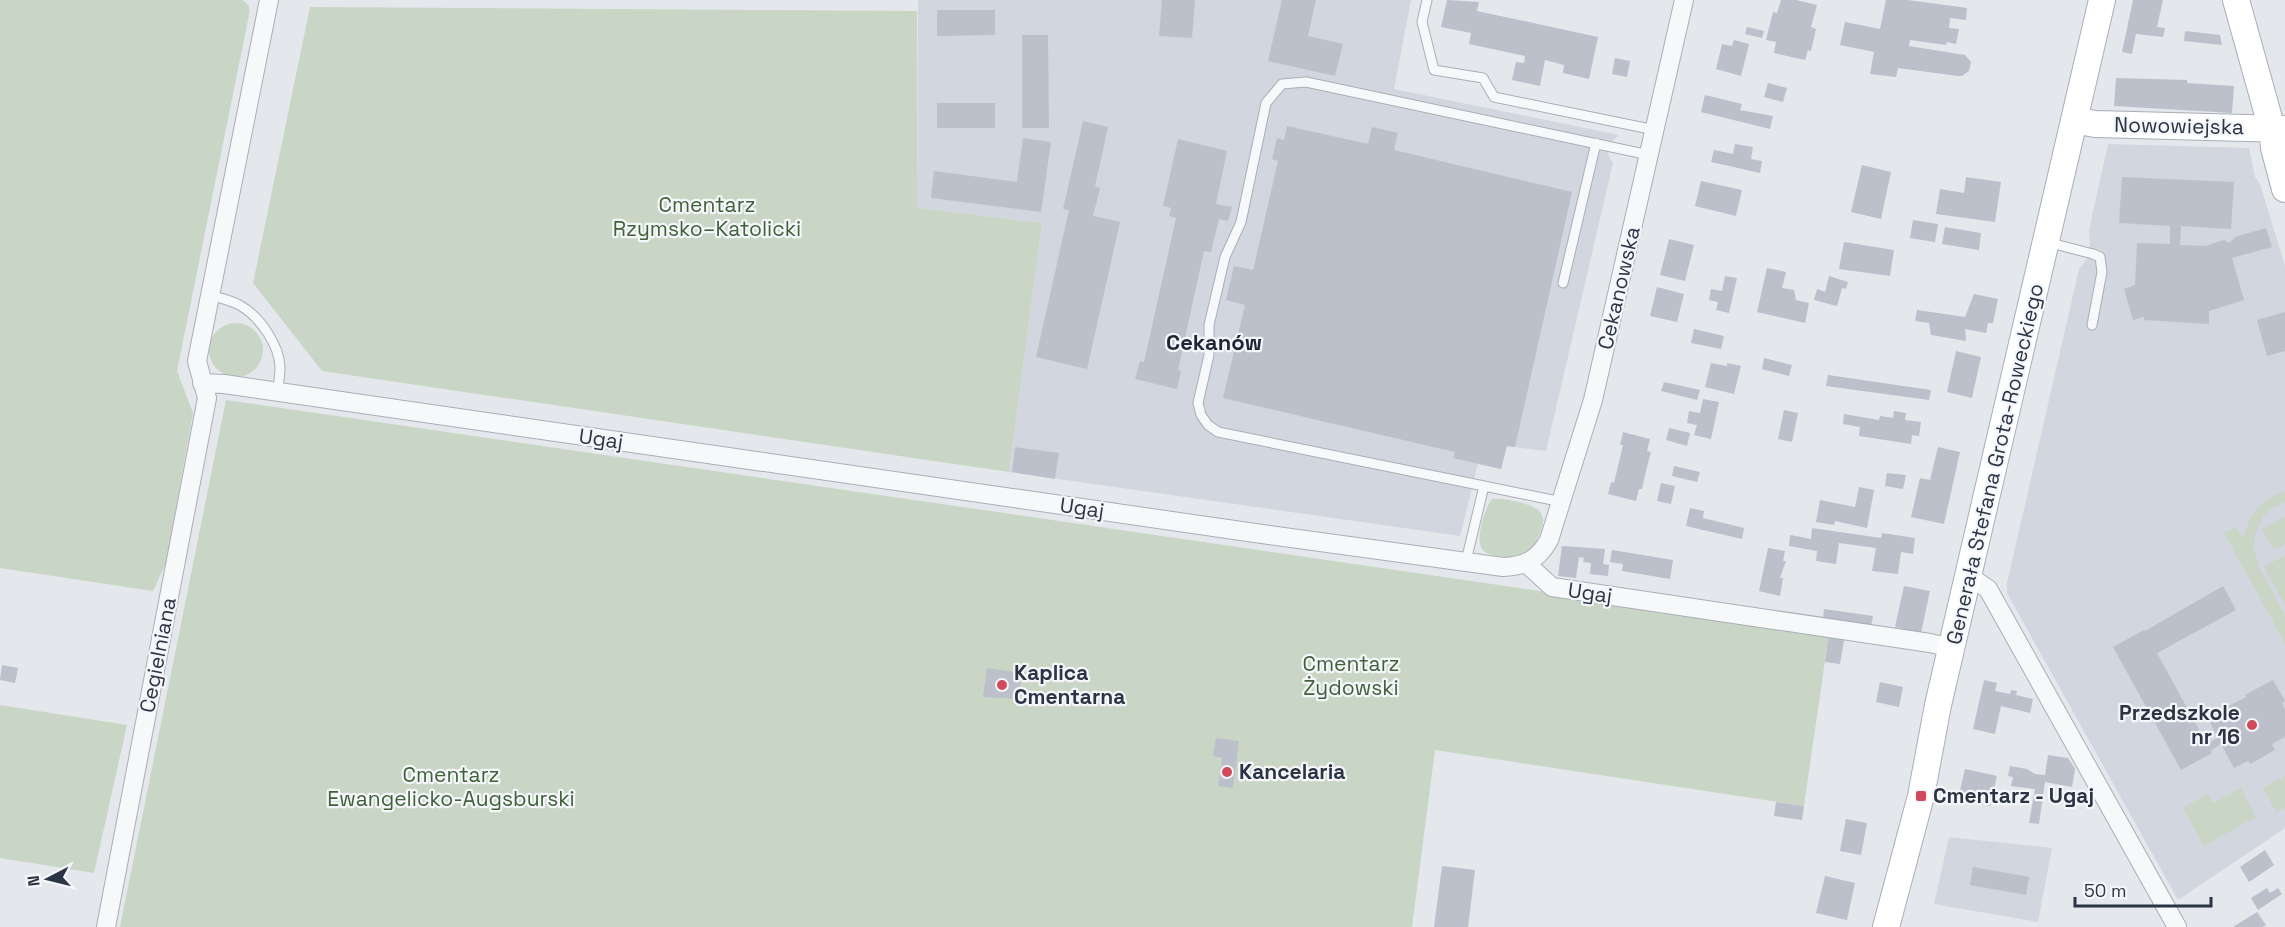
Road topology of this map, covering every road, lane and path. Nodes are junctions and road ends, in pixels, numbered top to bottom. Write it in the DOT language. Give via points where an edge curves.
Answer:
graph roads {
  1 [pos="269,0"];
  2 [pos="1427,0"];
  3 [pos="1684,0"];
  4 [pos="2102,0"];
  5 [pos="2236,0"];
  6 [pos="2074,120"];
  7 [pos="2278,129"];
  8 [pos="1655,130"];
  9 [pos="1596,143"];
  10 [pos="1649,155"];
  11 [pos="2285,189"];
  12 [pos="2047,242"];
  13 [pos="1563,283"];
  14 [pos="209,295"];
  15 [pos="2092,325"];
  16 [pos="202,383"];
  17 [pos="278,392"];
  18 [pos="1484,486"];
  19 [pos="1562,502"];
  20 [pos="1466,561"];
  21 [pos="1527,564"];
  22 [pos="1969,576"];
  23 [pos="1952,648"];
  24 [pos="106,927"];
  25 [pos="1886,927"];
  26 [pos="2177,927"];
  1 -- 14 [label="street, Cegielniana"];
  2 -- 8 [label="lane" via="1422,22 1434,70 1483,78 1494,97"];
  3 -- 8 [label="street, Cekanowska"];
  4 -- 6 [label="street, Generała Stefana Grota-Roweckiego"];
  5 -- 7 [label="street"];
  6 -- 7 [label="street, Nowowiejska" via="2095,124"];
  6 -- 12 [label="street, Generała Stefana Grota-Roweckiego"];
  7 -- 11 [label="street" via="2274,148"];
  8 -- 10 [label="street, Cekanowska"];
  9 -- 10 [label="lane"];
  9 -- 13 [label="lane"];
  9 -- 18 [label="lane" via="1306,82 1282,84 1266,103 1241,222 1225,256 1209,325 1209,355 1198,395 1201,415 1218,432"];
  10 -- 19 [label="street, Cekanowska" via="1593,400"];
  12 -- 15 [label="lane" via="2100,257 2102,272"];
  12 -- 22 [label="street, Generała Stefana Grota-Roweckiego"];
  14 -- 16 [label="street, Cegielniana" via="197,361"];
  14 -- 17 [label="lane" via="242,306 254,315 277,351"];
  16 -- 17 [label="street, Ugaj"];
  16 -- 24 [label="street, Cegielniana" via="207,398"];
  17 -- 20 [label="street, Ugaj"];
  18 -- 19 [label="lane"];
  18 -- 20 [label="lane"];
  19 -- 21 [label="street, Cekanowska" via="1544,549"];
  20 -- 21 [label="street, Ugaj" via="1503,567"];
  21 -- 23 [label="street, Ugaj" via="1552,587"];
  22 -- 23 [label="street, Generała Stefana Grota-Roweckiego"];
  22 -- 26 [label="street" via="1988,590"];
  23 -- 25 [label="street, Generała Stefana Grota-Roweckiego" via="1921,796"];
}
